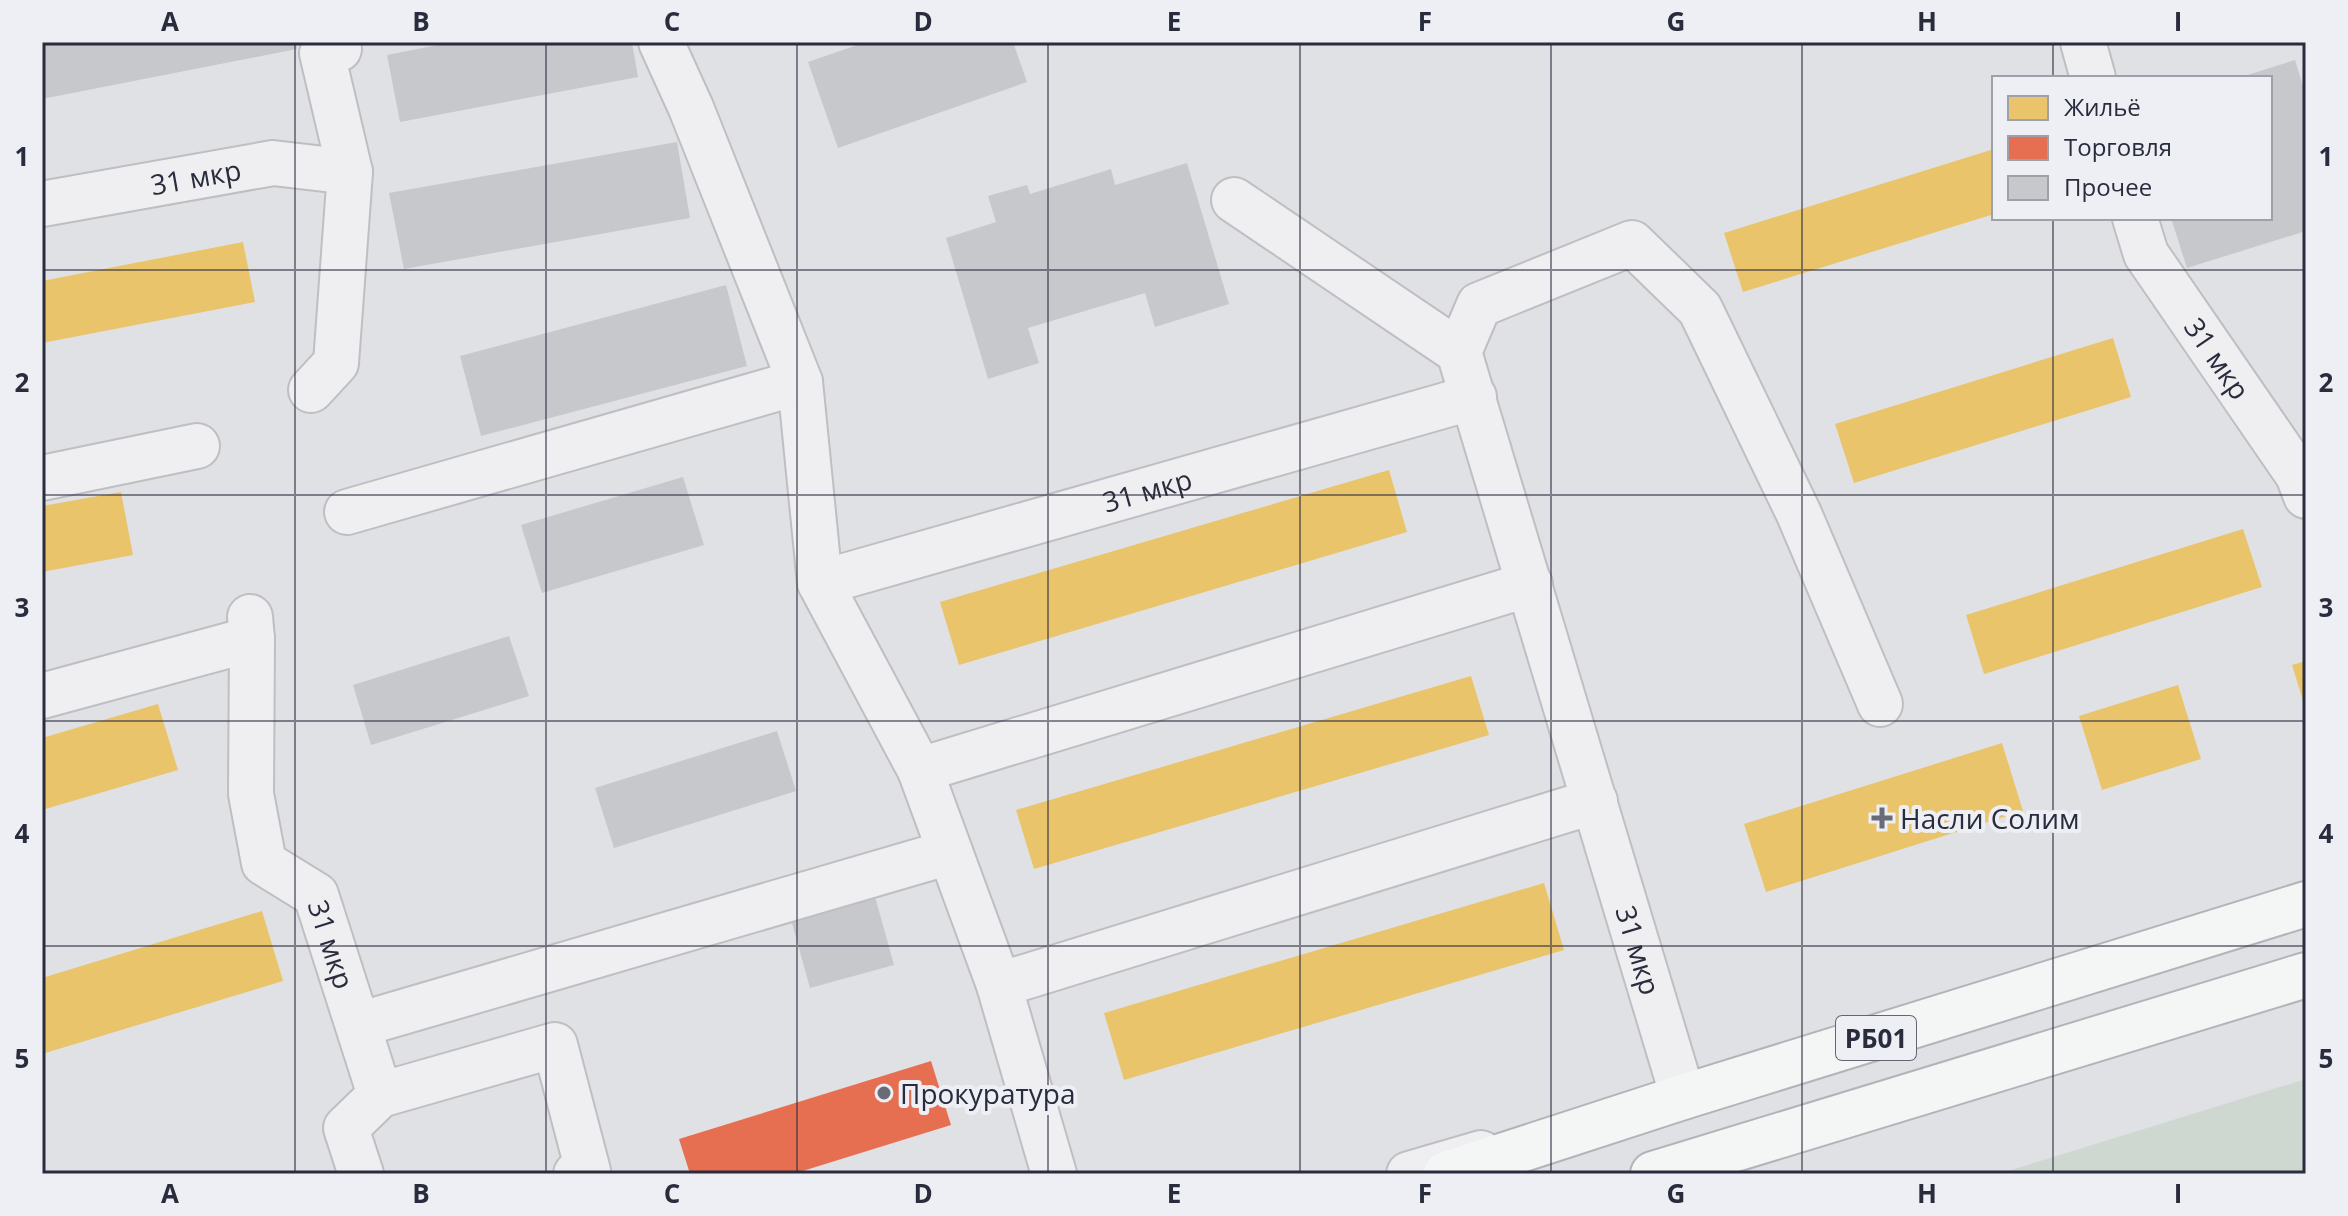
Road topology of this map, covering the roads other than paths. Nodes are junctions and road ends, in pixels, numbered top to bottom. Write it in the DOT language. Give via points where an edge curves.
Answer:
graph roads {
  1 [pos="661,42"];
  2 [pos="2083,42"];
  3 [pos="327,48"];
  4 [pos="2092,76"];
  5 [pos="350,172"];
  6 [pos="1234,200"];
  7 [pos="42,204"];
  8 [pos="2136,220"];
  9 [pos="1459,352"];
  10 [pos="800,382"];
  11 [pos="311,390"];
  12 [pos="1474,397"];
  13 [pos="197,446"];
  14 [pos="42,478"];
  15 [pos="2306,496"];
  16 [pos="347,512"];
  17 [pos="820,583"];
  18 [pos="1530,584"];
  19 [pos="42,696"];
  20 [pos="1880,704"];
  21 [pos="920,770"];
  22 [pos="1595,801"];
  23 [pos="950,852"];
  24 [pos="2306,904"];
  25 [pos="2123,961"];
  26 [pos="2306,975"];
  27 [pos="999,985"];
  28 [pos="358,1025"];
  29 [pos="380,1095"];
  30 [pos="1683,1097"];
  31 [pos="361,1174"];
  32 [pos="576,1174"];
  33 [pos="1054,1174"];
  34 [pos="1409,1174"];
  35 [pos="1446,1174"];
  36 [pos="1653,1174"];
  1 -- 10 [label="street"];
  2 -- 4 [label="street"];
  3 -- 5 [label="street"];
  5 -- 7 [label="street, 31 мкр" via="273,163"];
  5 -- 11 [label="street" via="336,363"];
  6 -- 9 [label="street"];
  8 -- 15 [label="street, 31 мкр" via="2146,254 2298,475"];
  9 -- 12 [label="street, 31 мкр"];
  9 -- 20 [label="street" via="1479,305 1632,243 1700,309 1799,514"];
  10 -- 16 [label="street"];
  10 -- 17 [label="street"];
  12 -- 17 [label="street, 31 мкр"];
  12 -- 18 [label="street, 31 мкр"];
  13 -- 14 [label="street"];
  17 -- 21 [label="street"];
  18 -- 21 [label="street"];
  18 -- 22 [label="street, 31 мкр"];
  19 -- 28 [label="street, 31 мкр" via="251,628 251,794 264,863 316,895"];
  21 -- 23 [label="street"];
  22 -- 27 [label="street"];
  22 -- 30 [label="street, 31 мкр"];
  23 -- 27 [label="street"];
  23 -- 28 [label="street"];
  24 -- 25 [label="highway, РБ01"];
  25 -- 30 [label="highway, РБ01"];
  25 -- 34 [label="street"];
  26 -- 36 [label="highway, РБ01"];
  27 -- 33 [label="street"];
  28 -- 29 [label="street, 31 мкр"];
  29 -- 31 [label="street" via="346,1128"];
  29 -- 32 [label="street" via="555,1045 588,1171"];
  30 -- 35 [label="highway, РБ01"];
}
